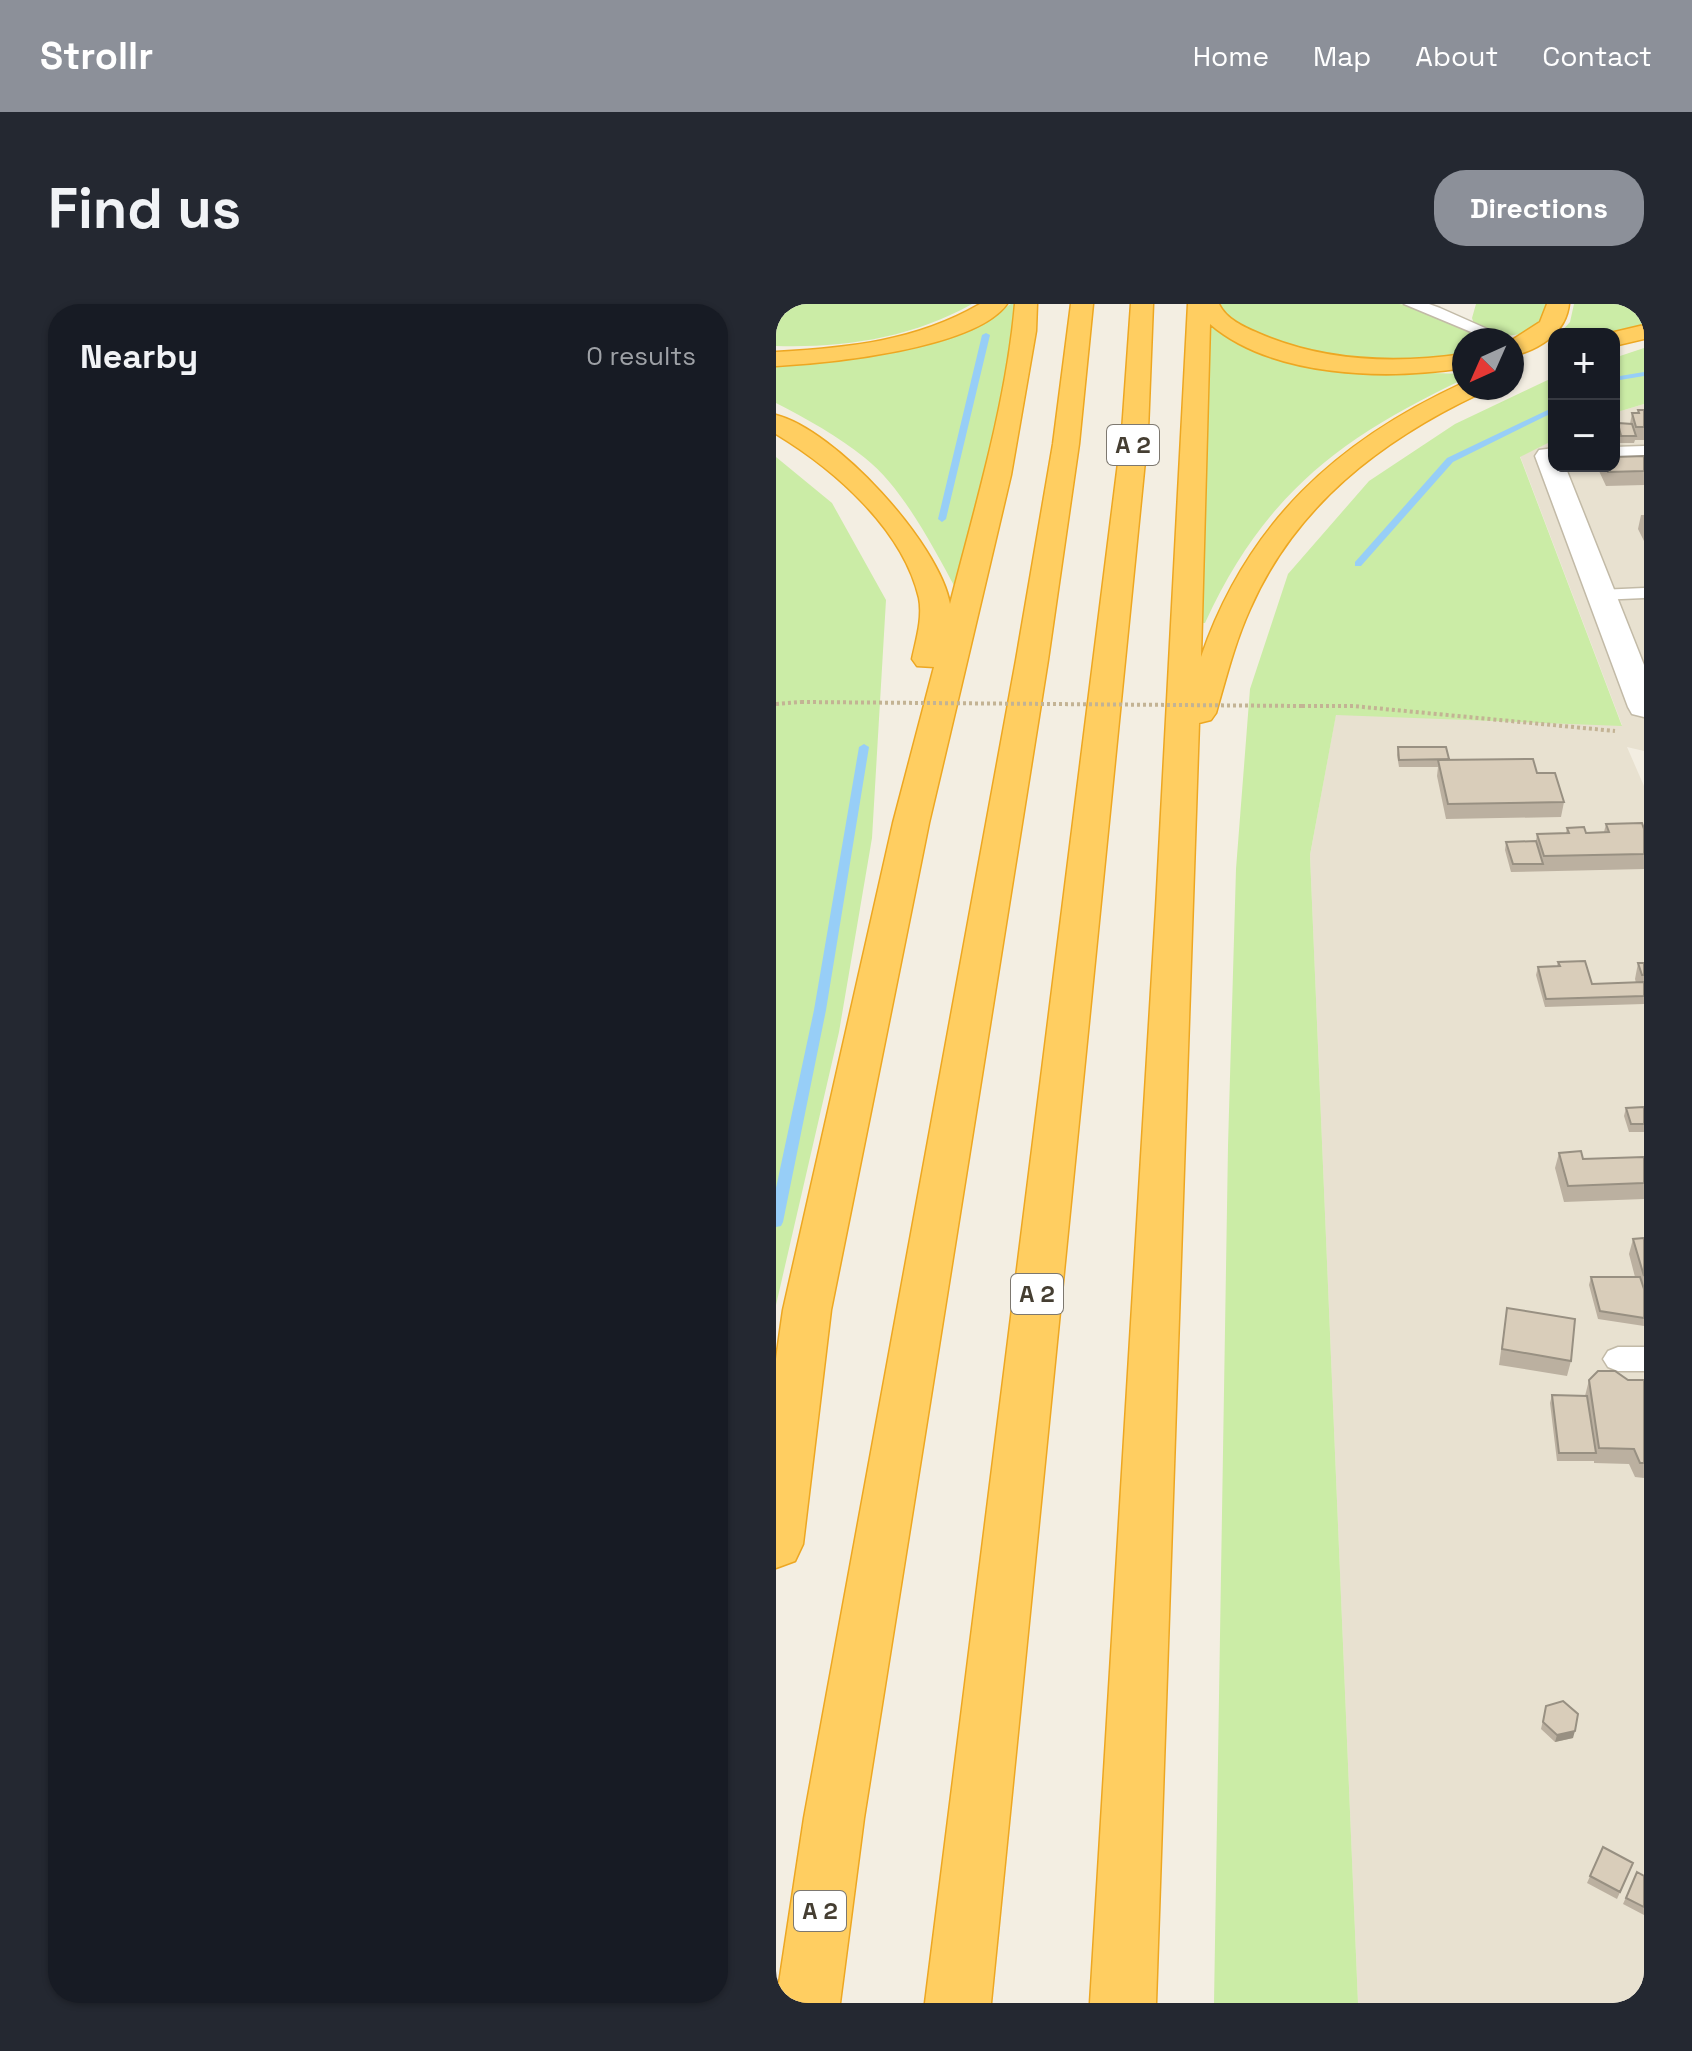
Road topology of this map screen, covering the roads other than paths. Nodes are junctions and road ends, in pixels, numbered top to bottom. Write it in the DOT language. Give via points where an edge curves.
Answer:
graph roads {
  1 [pos="996,304"];
  2 [pos="1026,304"];
  3 [pos="1082,304"];
  4 [pos="1142,304"];
  5 [pos="1199,304"];
  6 [pos="1208,304"];
  7 [pos="1411,304"];
  8 [pos="1558,304"];
  9 [pos="1472,328"];
  10 [pos="1644,332"];
  11 [pos="1054,338"];
  12 [pos="1620,338"];
  13 [pos="1524,343"];
  14 [pos="776,359"];
  15 [pos="1452,362"];
  16 [pos="1452,398"];
  17 [pos="776,423"];
  18 [pos="1066,444"];
  19 [pos="1644,454"];
  20 [pos="1620,455"];
  21 [pos="1554,472"];
  22 [pos="1644,593"];
  23 [pos="1599,595"];
  24 [pos="1637,720"];
  25 [pos="1181,769"];
  26 [pos="911,823"];
  27 [pos="776,1544"];
  28 [pos="807,2003"];
  29 [pos="958,2003"];
  30 [pos="1123,2003"];
  1 -- 14 [label="highway" via="913,341 858,353"];
  2 -- 26 [label="highway" via="997,475"];
  3 -- 18 [label="highway, A 2"];
  4 -- 29 [label="highway, A 2" via="1135,431"];
  5 -- 25 [label="highway"];
  6 -- 15 [label="highway" via="1228,327 1303,357 1377,366"];
  7 -- 9 [label="lane"];
  8 -- 13 [label="highway" via="1549,328"];
  10 -- 12 [label="highway"];
  11 -- 18 [label="highway"];
  16 -- 25 [label="highway" via="1360,452 1293,514 1243,592"];
  17 -- 26 [label="highway" via="824,456 888,518 918,557 935,599 908,761"];
  18 -- 28 [label="highway, A 2"];
  19 -- 20 [label="street"];
  21 -- 23 [label="street"];
  22 -- 23 [label="lane"];
  23 -- 24 [label="street"];
  25 -- 30 [label="highway"];
  26 -- 27 [label="highway" via="807,1310"];
}
